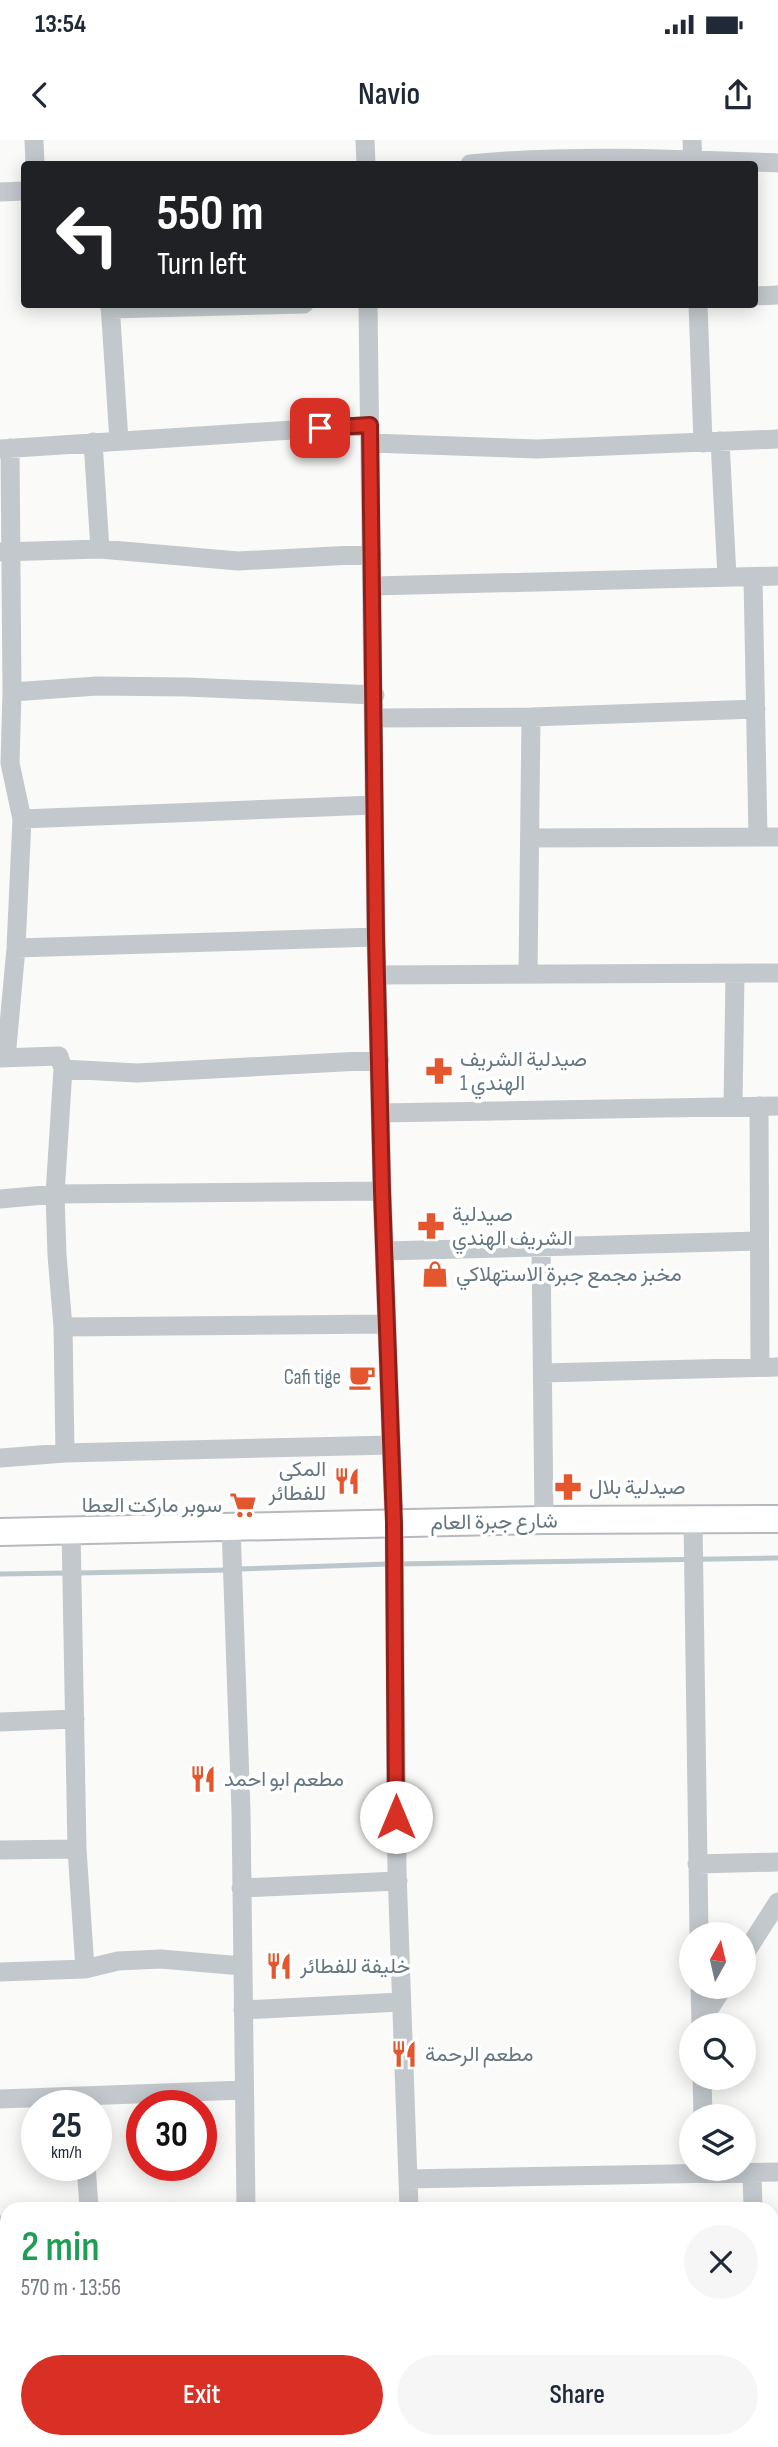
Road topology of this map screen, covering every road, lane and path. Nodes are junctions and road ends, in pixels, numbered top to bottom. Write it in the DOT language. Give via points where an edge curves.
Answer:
graph roads {
  1 [pos="34,140"];
  2 [pos="365,140"];
  3 [pos="522,150"];
  4 [pos="692,155"];
  5 [pos="35,161"];
  6 [pos="366,161"];
  7 [pos="481,161"];
  8 [pos="756,161"];
  9 [pos="758,161"];
  10 [pos="778,163"];
  11 [pos="21,191"];
  12 [pos="0,192"];
  13 [pos="778,295"];
  14 [pos="758,296"];
  15 [pos="110,308"];
  16 [pos="368,308"];
  17 [pos="698,308"];
  18 [pos="370,434"];
  19 [pos="778,439"];
  20 [pos="118,441"];
  21 [pos="93,442"];
  22 [pos="711,442"];
  23 [pos="5,448"];
  24 [pos="100,549"];
  25 [pos="6,552"];
  26 [pos="372,554"];
  27 [pos="778,576"];
  28 [pos="753,577"];
  29 [pos="727,578"];
  30 [pos="373,586"];
  31 [pos="12,692"];
  32 [pos="374,695"];
  33 [pos="756,709"];
  34 [pos="531,717"];
  35 [pos="374,718"];
  36 [pos="5,763"];
  37 [pos="374,805"];
  38 [pos="22,819"];
  39 [pos="768,837"];
  40 [pos="530,838"];
  41 [pos="376,937"];
  42 [pos="16,948"];
  43 [pos="778,973"];
  44 [pos="528,974"];
  45 [pos="734,974"];
  46 [pos="378,975"];
  47 [pos="3,1058"];
  48 [pos="380,1060"];
  49 [pos="63,1069"];
  50 [pos="733,1106"];
  51 [pos="769,1106"];
  52 [pos="380,1113"];
  53 [pos="382,1191"];
  54 [pos="55,1194"];
  55 [pos="0,1199"];
  56 [pos="759,1241"];
  57 [pos="541,1246"];
  58 [pos="385,1251"];
  59 [pos="387,1324"];
  60 [pos="63,1327"];
  61 [pos="769,1367"];
  62 [pos="544,1373"];
  63 [pos="391,1445"];
  64 [pos="65,1453"];
  65 [pos="0,1458"];
  66 [pos="778,1519"];
  67 [pos="544,1520"];
  68 [pos="693,1520"];
  69 [pos="394,1523"];
  70 [pos="231,1527"];
  71 [pos="71,1530"];
  72 [pos="0,1532"];
  73 [pos="75,1719"];
  74 [pos="0,1722"];
  75 [pos="77,1849"];
  76 [pos="0,1850"];
  77 [pos="778,1862"];
  78 [pos="697,1864"];
  79 [pos="398,1881"];
  80 [pos="242,1888"];
  81 [pos="778,1902"];
  82 [pos="699,1922"];
  83 [pos="756,1936"];
  84 [pos="242,1966"];
  85 [pos="85,1969"];
  86 [pos="0,1972"];
  87 [pos="401,2001"];
  88 [pos="243,2010"];
  89 [pos="244,2090"];
  90 [pos="0,2099"];
  91 [pos="112,2099"];
  92 [pos="21,2100"];
  93 [pos="679,2172"];
  94 [pos="778,2172"];
  95 [pos="756,2173"];
  96 [pos="408,2179"];
  97 [pos="87,2181"];
  98 [pos="752,2181"];
  99 [pos="89,2202"];
  100 [pos="246,2202"];
  101 [pos="409,2202"];
  102 [pos="753,2202"];
  1 -- 5 [label="street"];
  2 -- 6 [label="street"];
  3 -- 4 [label="street"];
  3 -- 7 [label="street"];
  4 -- 8 [label="street"];
  9 -- 10 [label="street"];
  11 -- 12 [label="street"];
  13 -- 14 [label="street"];
  15 -- 20 [label="street"];
  16 -- 18 [label="street"];
  17 -- 22 [label="street"];
  18 -- 20 [label="street"];
  18 -- 22 [label="street" via="537,449"];
  18 -- 26 [label="street"];
  19 -- 22 [label="street"];
  20 -- 21 [label="street"];
  21 -- 23 [label="street"];
  21 -- 24 [label="street"];
  22 -- 29 [label="street"];
  23 -- 25 [label="street"];
  24 -- 25 [label="street"];
  24 -- 26 [label="street" via="238,561"];
  25 -- 31 [label="street"];
  26 -- 30 [label="street"];
  27 -- 28 [label="street"];
  28 -- 29 [label="street"];
  28 -- 33 [label="street"];
  29 -- 30 [label="street"];
  30 -- 32 [label="street"];
  31 -- 32 [label="street" via="123,687"];
  31 -- 36 [label="street"];
  32 -- 35 [label="street"];
  33 -- 34 [label="street"];
  33 -- 39 [label="street"];
  34 -- 35 [label="street"];
  34 -- 40 [label="street"];
  35 -- 37 [label="street"];
  36 -- 38 [label="street"];
  37 -- 38 [label="street"];
  37 -- 41 [label="street"];
  38 -- 42 [label="street"];
  39 -- 40 [label="street"];
  40 -- 44 [label="street"];
  41 -- 42 [label="street"];
  41 -- 46 [label="street"];
  42 -- 47 [label="street"];
  43 -- 45 [label="street"];
  44 -- 45 [label="street"];
  44 -- 46 [label="street"];
  45 -- 50 [label="street"];
  46 -- 48 [label="street"];
  47 -- 49 [label="street" via="59,1056"];
  48 -- 49 [label="street" via="137,1073"];
  48 -- 52 [label="street"];
  49 -- 54 [label="street"];
  50 -- 51 [label="street"];
  50 -- 52 [label="street"];
  51 -- 56 [label="street"];
  52 -- 53 [label="street"];
  53 -- 54 [label="street"];
  53 -- 58 [label="street"];
  54 -- 55 [label="street"];
  54 -- 60 [label="street"];
  56 -- 57 [label="street"];
  56 -- 61 [label="street"];
  57 -- 58 [label="street"];
  57 -- 62 [label="street"];
  58 -- 59 [label="street"];
  59 -- 60 [label="street"];
  59 -- 63 [label="street"];
  60 -- 64 [label="street"];
  61 -- 62 [label="street"];
  62 -- 67 [label="street"];
  63 -- 64 [label="street"];
  63 -- 69 [label="street"];
  64 -- 65 [label="street"];
  66 -- 68 [label="main road, شارع جبرة العام"];
  67 -- 68 [label="main road, شارع جبرة العام"];
  67 -- 69 [label="main road, شارع جبرة العام"];
  68 -- 78 [label="street"];
  69 -- 70 [label="main road, شارع جبرة العام"];
  69 -- 79 [label="street"];
  70 -- 71 [label="main road, شارع جبرة العام"];
  70 -- 80 [label="street"];
  71 -- 72 [label="main road, شارع جبرة العام"];
  71 -- 73 [label="street"];
  73 -- 74 [label="street"];
  73 -- 75 [label="street"];
  75 -- 76 [label="street"];
  75 -- 85 [label="street"];
  77 -- 78 [label="street"];
  78 -- 82 [label="street"];
  79 -- 80 [label="street"];
  79 -- 87 [label="street"];
  80 -- 84 [label="street"];
  81 -- 83 [label="street"];
  84 -- 85 [label="street" via="161,1959 118,1961"];
  84 -- 88 [label="street"];
  85 -- 86 [label="street"];
  87 -- 88 [label="street"];
  87 -- 96 [label="street"];
  88 -- 89 [label="street"];
  89 -- 91 [label="street"];
  89 -- 100 [label="street"];
  90 -- 92 [label="street"];
  93 -- 96 [label="street"];
  94 -- 95 [label="street"];
  96 -- 101 [label="street"];
  97 -- 99 [label="street"];
  98 -- 102 [label="street"];
}
